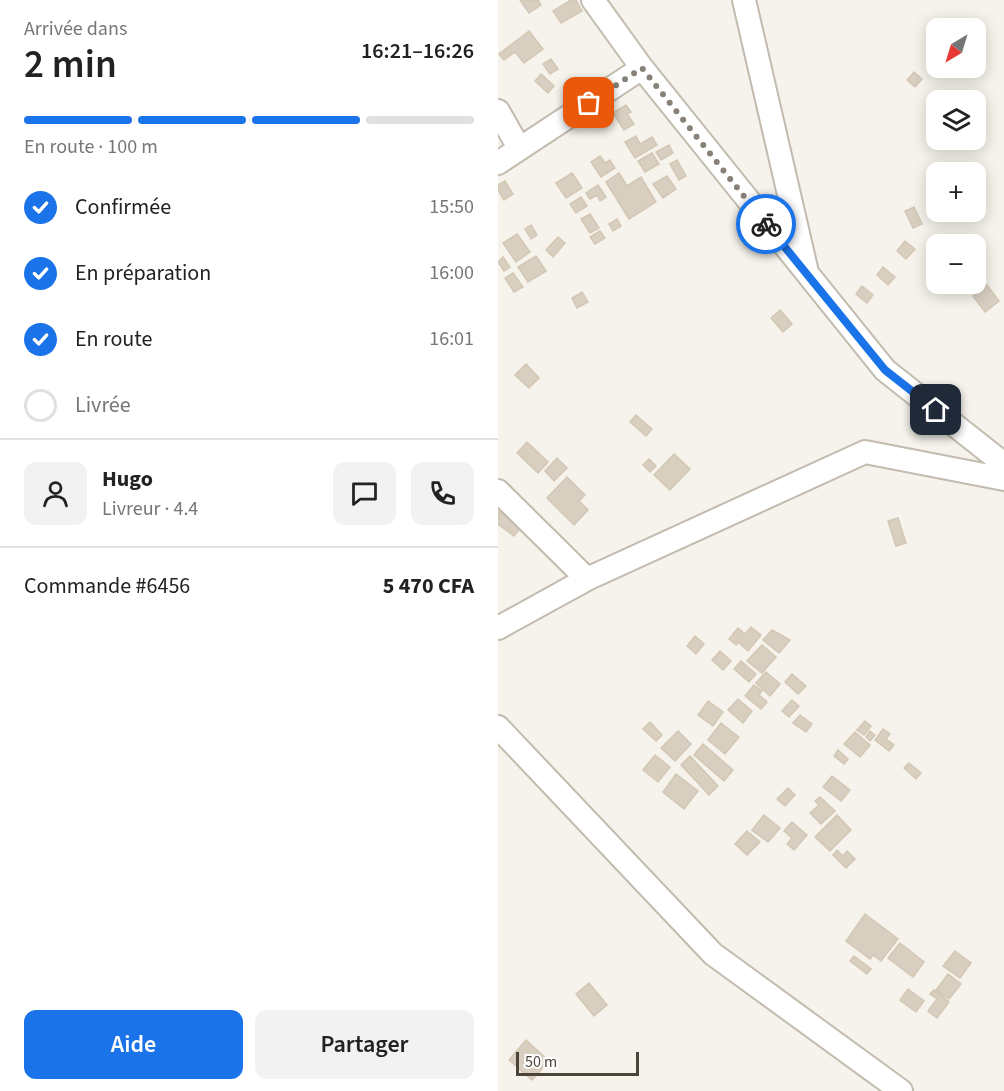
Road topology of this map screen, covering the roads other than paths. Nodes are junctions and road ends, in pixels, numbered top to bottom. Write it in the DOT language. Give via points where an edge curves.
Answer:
graph roads {
  1 [pos="592,0"];
  2 [pos="746,1"];
  3 [pos="642,68"];
  4 [pos="498,111"];
  5 [pos="519,148"];
  6 [pos="498,163"];
  7 [pos="808,276"];
  8 [pos="1004,464"];
  9 [pos="1004,480"];
  10 [pos="498,491"];
  11 [pos="587,579"];
  12 [pos="498,628"];
  13 [pos="498,727"];
  14 [pos="901,1091"];
  1 -- 3 [label="street"];
  2 -- 7 [label="street"];
  3 -- 5 [label="street"];
  3 -- 7 [label="street"];
  4 -- 5 [label="street"];
  5 -- 6 [label="street"];
  7 -- 8 [label="street" via="885,370"];
  9 -- 11 [label="street" via="865,452"];
  10 -- 11 [label="street"];
  11 -- 12 [label="street"];
  13 -- 14 [label="street" via="713,954"];
}
